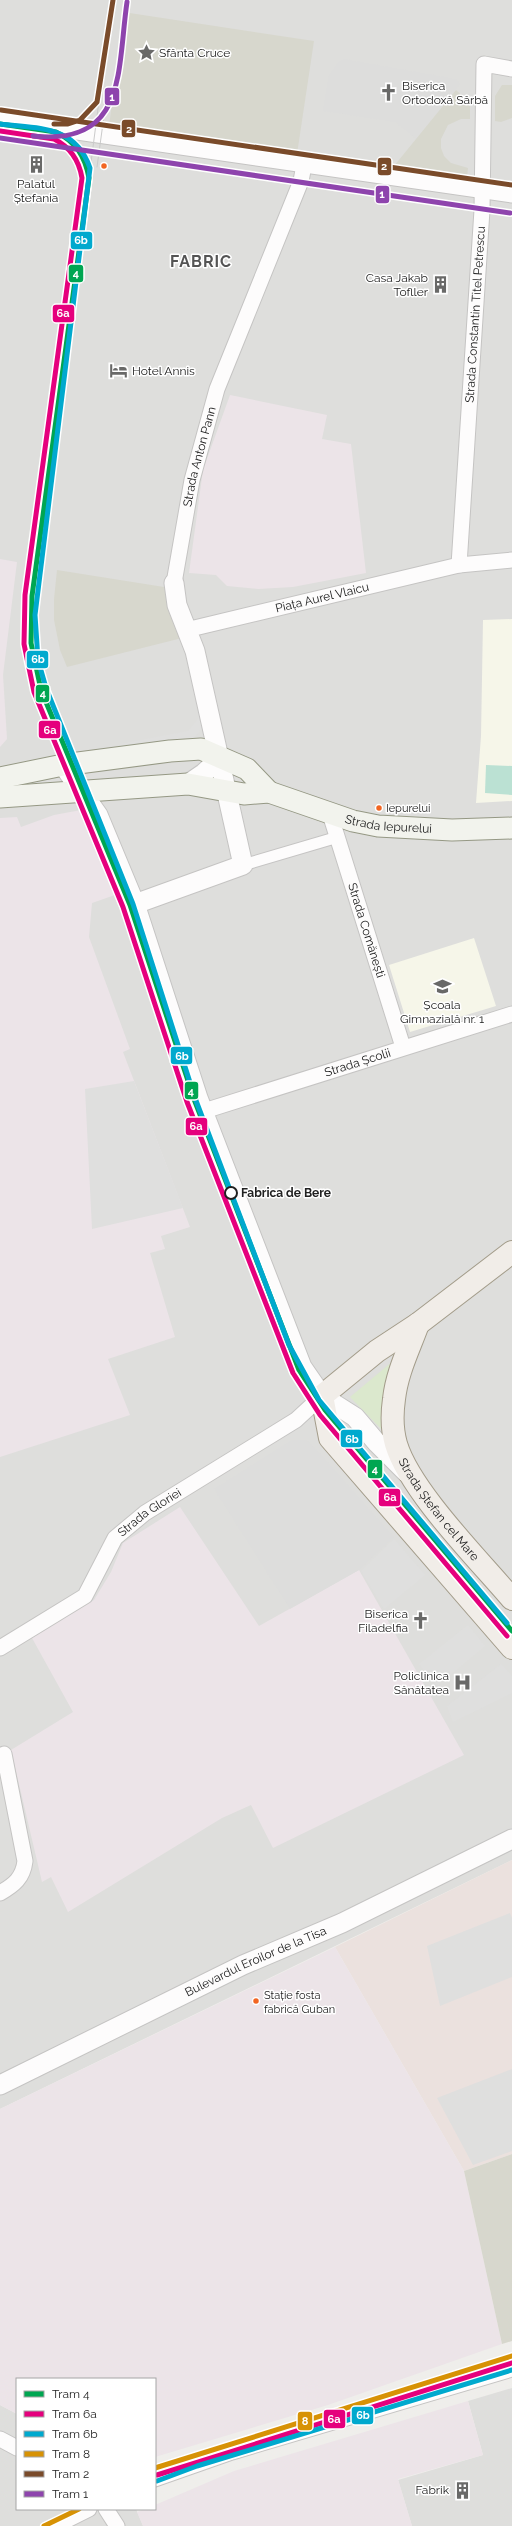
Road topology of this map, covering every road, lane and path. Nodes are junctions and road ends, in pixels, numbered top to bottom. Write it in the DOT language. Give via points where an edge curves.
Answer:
graph roads {
  1 [pos="512,69"];
  2 [pos="0,121"];
  3 [pos="304,165"];
  4 [pos="482,191"];
  5 [pos="512,195"];
  6 [pos="512,560"];
  7 [pos="459,565"];
  8 [pos="174,583"];
  9 [pos="186,630"];
  10 [pos="220,758"];
  11 [pos="63,765"];
  12 [pos="0,778"];
  13 [pos="188,784"];
  14 [pos="82,790"];
  15 [pos="226,790"];
  16 [pos="269,792"];
  17 [pos="0,797"];
  18 [pos="330,814"];
  19 [pos="512,828"];
  20 [pos="338,837"];
  21 [pos="243,865"];
  22 [pos="134,904"];
  23 [pos="512,1014"];
  24 [pos="403,1047"];
  25 [pos="204,1111"];
  26 [pos="512,1252"];
  27 [pos="418,1324"];
  28 [pos="322,1396"];
  29 [pos="412,1478"];
  30 [pos="512,1599"];
  31 [pos="0,1648"];
  32 [pos="512,1648"];
  33 [pos="4,1754"];
  34 [pos="512,1839"];
  35 [pos="0,1893"];
  36 [pos="0,2085"];
  37 [pos="512,2369"];
  38 [pos="0,2439"];
  39 [pos="16,2447"];
  40 [pos="156,2479"];
  41 [pos="87,2510"];
  42 [pos="107,2510"];
  43 [pos="55,2526"];
  44 [pos="117,2526"];
  1 -- 4 [label="street, Strada Constantin Titel Petrescu" via="484,64"];
  2 -- 3 [label="street"];
  3 -- 4 [label="street"];
  3 -- 8 [label="street, Strada Anton Pann" via="301,181 217,389 192,480"];
  4 -- 5 [label="street"];
  4 -- 7 [label="street, Strada Constantin Titel Petrescu" via="472,390"];
  6 -- 7 [label="street, Piața Aurel Vlaicu"];
  7 -- 9 [label="street, Piața Aurel Vlaicu"];
  8 -- 9 [label="street, Strada Anton Pann" via="177,605"];
  9 -- 10 [label="street, Strada Anton Pann" via="195,651"];
  10 -- 11 [label="main road, Strada Iepurelui" via="201,749"];
  10 -- 13 [label="street"];
  10 -- 15 [label="street, Strada Anton Pann"];
  10 -- 16 [label="main road, Strada Iepurelui" via="246,769"];
  11 -- 12 [label="main road, Strada Iepurelui"];
  11 -- 14 [label="street, Strada Ștefan cel Mare"];
  13 -- 14 [label="main road, Strada Iepurelui"];
  13 -- 15 [label="main road, Strada Iepurelui"];
  14 -- 17 [label="main road, Strada Iepurelui"];
  14 -- 22 [label="street, Strada Ștefan cel Mare" via="98,815"];
  15 -- 16 [label="main road, Strada Iepurelui" via="244,794"];
  15 -- 21 [label="street, Strada Anton Pann"];
  16 -- 18 [label="main road, Strada Iepurelui"];
  18 -- 19 [label="main road, Strada Iepurelui" via="378,826 452,830"];
  18 -- 20 [label="street, Strada Comănești"];
  20 -- 21 [label="street"];
  20 -- 24 [label="street, Strada Comănești"];
  21 -- 22 [label="street"];
  22 -- 25 [label="street, Strada Ștefan cel Mare"];
  23 -- 24 [label="street, Strada Școlii"];
  24 -- 25 [label="street, Strada Școlii"];
  25 -- 28 [label="street, Strada Ștefan cel Mare" via="292,1344 302,1367"];
  26 -- 27 [label="main road"];
  27 -- 28 [label="main road" via="377,1351"];
  27 -- 29 [label="main road" via="398,1378 393,1420 396,1444"];
  28 -- 29 [label="street, Strada Ștefan cel Mare" via="356,1417 377,1443"];
  28 -- 31 [label="street, Strada Gloriei" via="296,1420 145,1513 114,1541 85,1596"];
  28 -- 32 [label="main road, Strada Ștefan cel Mare" via="330,1438"];
  29 -- 30 [label="main road, Strada Ștefan cel Mare"];
  33 -- 35 [label="street" via="25,1861 21,1876 12,1886"];
  34 -- 36 [label="street, Bulevardul Eroilor de la Tisa" via="342,1923 243,1965"];
  37 -- 40 [label="street" via="232,2452"];
  38 -- 39 [label="street"];
  41 -- 43 [label="street"];
  42 -- 44 [label="street"];
}
